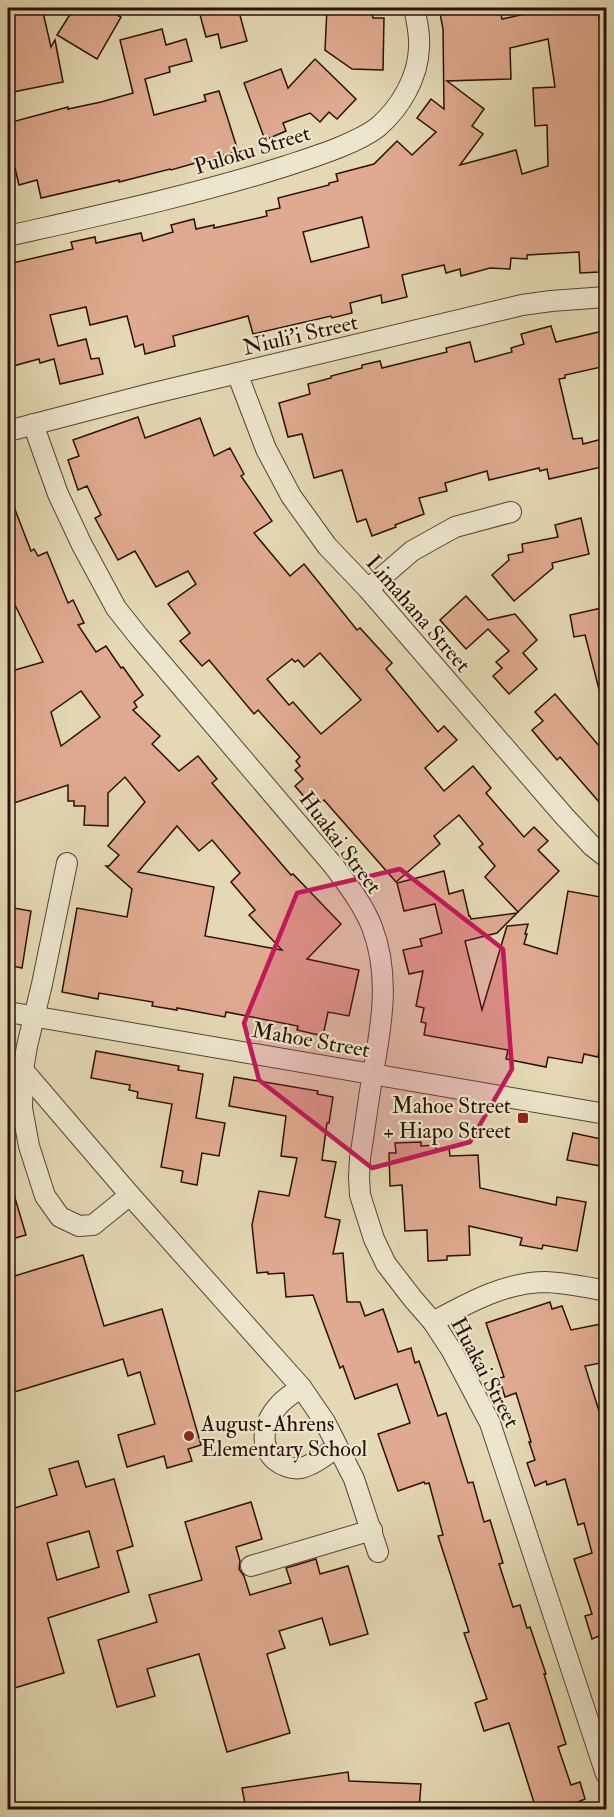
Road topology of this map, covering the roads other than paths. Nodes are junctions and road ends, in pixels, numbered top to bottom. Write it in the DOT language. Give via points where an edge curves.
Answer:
graph roads {
  1 [pos="414,8"];
  2 [pos="8,236"];
  3 [pos="606,297"];
  4 [pos="237,373"];
  5 [pos="33,424"];
  6 [pos="8,431"];
  7 [pos="511,512"];
  8 [pos="368,589"];
  9 [pos="606,856"];
  10 [pos="67,863"];
  11 [pos="8,1012"];
  12 [pos="34,1017"];
  13 [pos="23,1070"];
  14 [pos="373,1074"];
  15 [pos="606,1114"];
  16 [pos="130,1195"];
  17 [pos="606,1291"];
  18 [pos="433,1322"];
  19 [pos="301,1387"];
  20 [pos="338,1447"];
  21 [pos="372,1530"];
  22 [pos="378,1552"];
  23 [pos="251,1566"];
  24 [pos="606,1774"];
  1 -- 2 [label="street, Puloku Street" via="419,47 413,78 391,114 360,138 240,180"];
  3 -- 4 [label="street, Niuli'i Street" via="522,305"];
  4 -- 5 [label="street, Niuli'i Street"];
  4 -- 8 [label="street, Limahana Street" via="266,449 291,496 327,546"];
  5 -- 6 [label="street, Niuli'i Street"];
  5 -- 14 [label="street, Huakai Street" via="58,494 116,608 333,865 372,925 384,985"];
  7 -- 8 [label="street" via="455,527 412,551"];
  8 -- 9 [label="street, Limahana Street" via="564,816"];
  10 -- 12 [label="street"];
  11 -- 12 [label="street, Mahoe Street"];
  12 -- 13 [label="street"];
  12 -- 14 [label="street, Mahoe Street"];
  13 -- 16 [label="street"];
  13 -- 16 [label="street" via="22,1108 29,1146 45,1196 60,1217 79,1226 93,1225"];
  14 -- 15 [label="street, Mahoe Street"];
  14 -- 18 [label="street, Huakai Street" via="360,1158 360,1195 386,1264"];
  16 -- 19 [label="street"];
  17 -- 18 [label="street" via="547,1282 522,1284 469,1302"];
  18 -- 24 [label="street, Huakai Street" via="490,1423"];
  19 -- 20 [label="street"];
  19 -- 20 [label="street" via="279,1405 264,1430 265,1445 272,1458 283,1466 298,1469"];
  20 -- 21 [label="street"];
  21 -- 22 [label="street"];
  21 -- 23 [label="street"];
}
